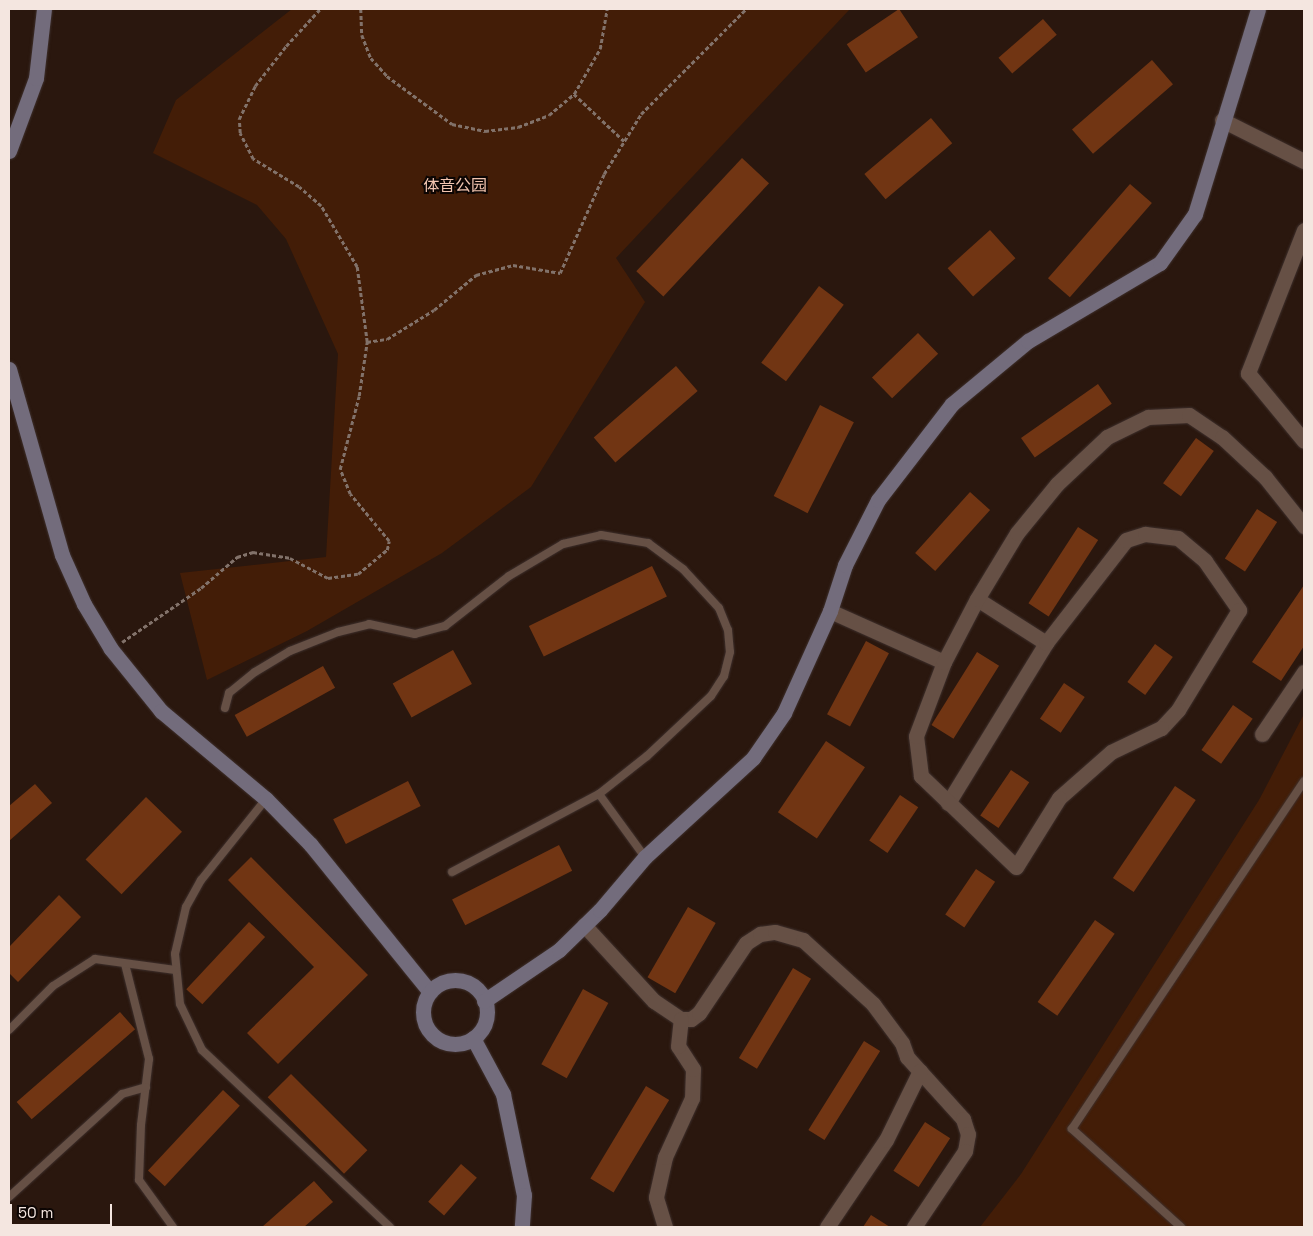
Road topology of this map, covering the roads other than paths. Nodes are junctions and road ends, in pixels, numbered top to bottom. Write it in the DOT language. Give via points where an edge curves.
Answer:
graph roads {
  1 [pos="44,9"];
  2 [pos="1258,9"];
  3 [pos="1222,120"];
  4 [pos="9,151"];
  5 [pos="1304,161"];
  6 [pos="1304,230"];
  7 [pos="9,369"];
  8 [pos="1304,441"];
  9 [pos="1304,526"];
  10 [pos="978,599"];
  11 [pos="830,611"];
  12 [pos="1046,643"];
  13 [pos="944,662"];
  14 [pos="1304,672"];
  15 [pos="225,708"];
  16 [pos="1262,734"];
  17 [pos="1304,782"];
  18 [pos="599,794"];
  19 [pos="266,799"];
  20 [pos="948,802"];
  21 [pos="645,857"];
  22 [pos="452,872"];
  23 [pos="584,925"];
  24 [pos="125,964"];
  25 [pos="175,970"];
  26 [pos="430,992"];
  27 [pos="484,1000"];
  28 [pos="680,1019"];
  29 [pos="9,1030"];
  30 [pos="473,1038"];
  31 [pos="920,1071"];
  32 [pos="146,1087"];
  33 [pos="9,1197"];
  34 [pos="173,1227"];
  35 [pos="390,1227"];
  36 [pos="522,1227"];
  37 [pos="665,1227"];
  38 [pos="828,1227"];
  39 [pos="914,1227"];
  40 [pos="1181,1227"];
  1 -- 4 [label="street" via="36,78"];
  2 -- 3 [label="street"];
  3 -- 5 [label="street"];
  3 -- 11 [label="street" via="1195,214 1160,263 1028,341 952,404 878,500 845,565"];
  6 -- 8 [label="street" via="1248,373"];
  7 -- 19 [label="street" via="62,555 84,604 111,649 161,711"];
  9 -- 10 [label="street" via="1265,477 1222,437 1189,415 1148,418 1107,437 1057,484 1017,533"];
  10 -- 12 [label="street"];
  10 -- 13 [label="street"];
  11 -- 13 [label="street"];
  11 -- 21 [label="street" via="784,713 753,758"];
  12 -- 20 [label="street"];
  12 -- 20 [label="street" via="1126,540 1145,534 1178,538 1205,561 1239,610 1178,710 1162,728 1111,752 1059,798 1016,867"];
  13 -- 20 [label="street" via="916,736 921,776"];
  14 -- 16 [label="street"];
  15 -- 18 [label="lane" via="229,693 255,672 290,651 369,624 415,634 445,626 509,576 563,544 601,535 648,543 683,569 719,608 730,641 728,664 711,696 647,756"];
  17 -- 40 [label="lane" via="1072,1129"];
  18 -- 21 [label="lane"];
  18 -- 22 [label="lane"];
  19 -- 25 [label="lane" via="193,894 178,937"];
  19 -- 26 [label="street" via="311,845"];
  21 -- 23 [label="street"];
  23 -- 27 [label="street" via="559,950"];
  23 -- 28 [label="street" via="654,1001"];
  24 -- 25 [label="lane"];
  24 -- 29 [label="lane" via="95,959 54,986"];
  24 -- 32 [label="lane" via="149,1059"];
  25 -- 35 [label="lane" via="183,1012 202,1050"];
  26 -- 27 [label="street" via="443,982 460,980 475,987"];
  26 -- 30 [label="street" via="423,1015 429,1031 450,1043"];
  27 -- 30 [label="street" via="486,1017"];
  28 -- 31 [label="street" via="699,1013 746,943 760,934 783,932 803,940 873,1004"];
  28 -- 37 [label="street" via="678,1046 693,1069 692,1098 665,1157 656,1197"];
  30 -- 36 [label="street" via="504,1094 524,1195"];
  31 -- 38 [label="street" via="886,1140"];
  31 -- 39 [label="street" via="963,1119 968,1143"];
  32 -- 33 [label="lane" via="122,1094"];
  32 -- 34 [label="lane" via="139,1180"];
}
